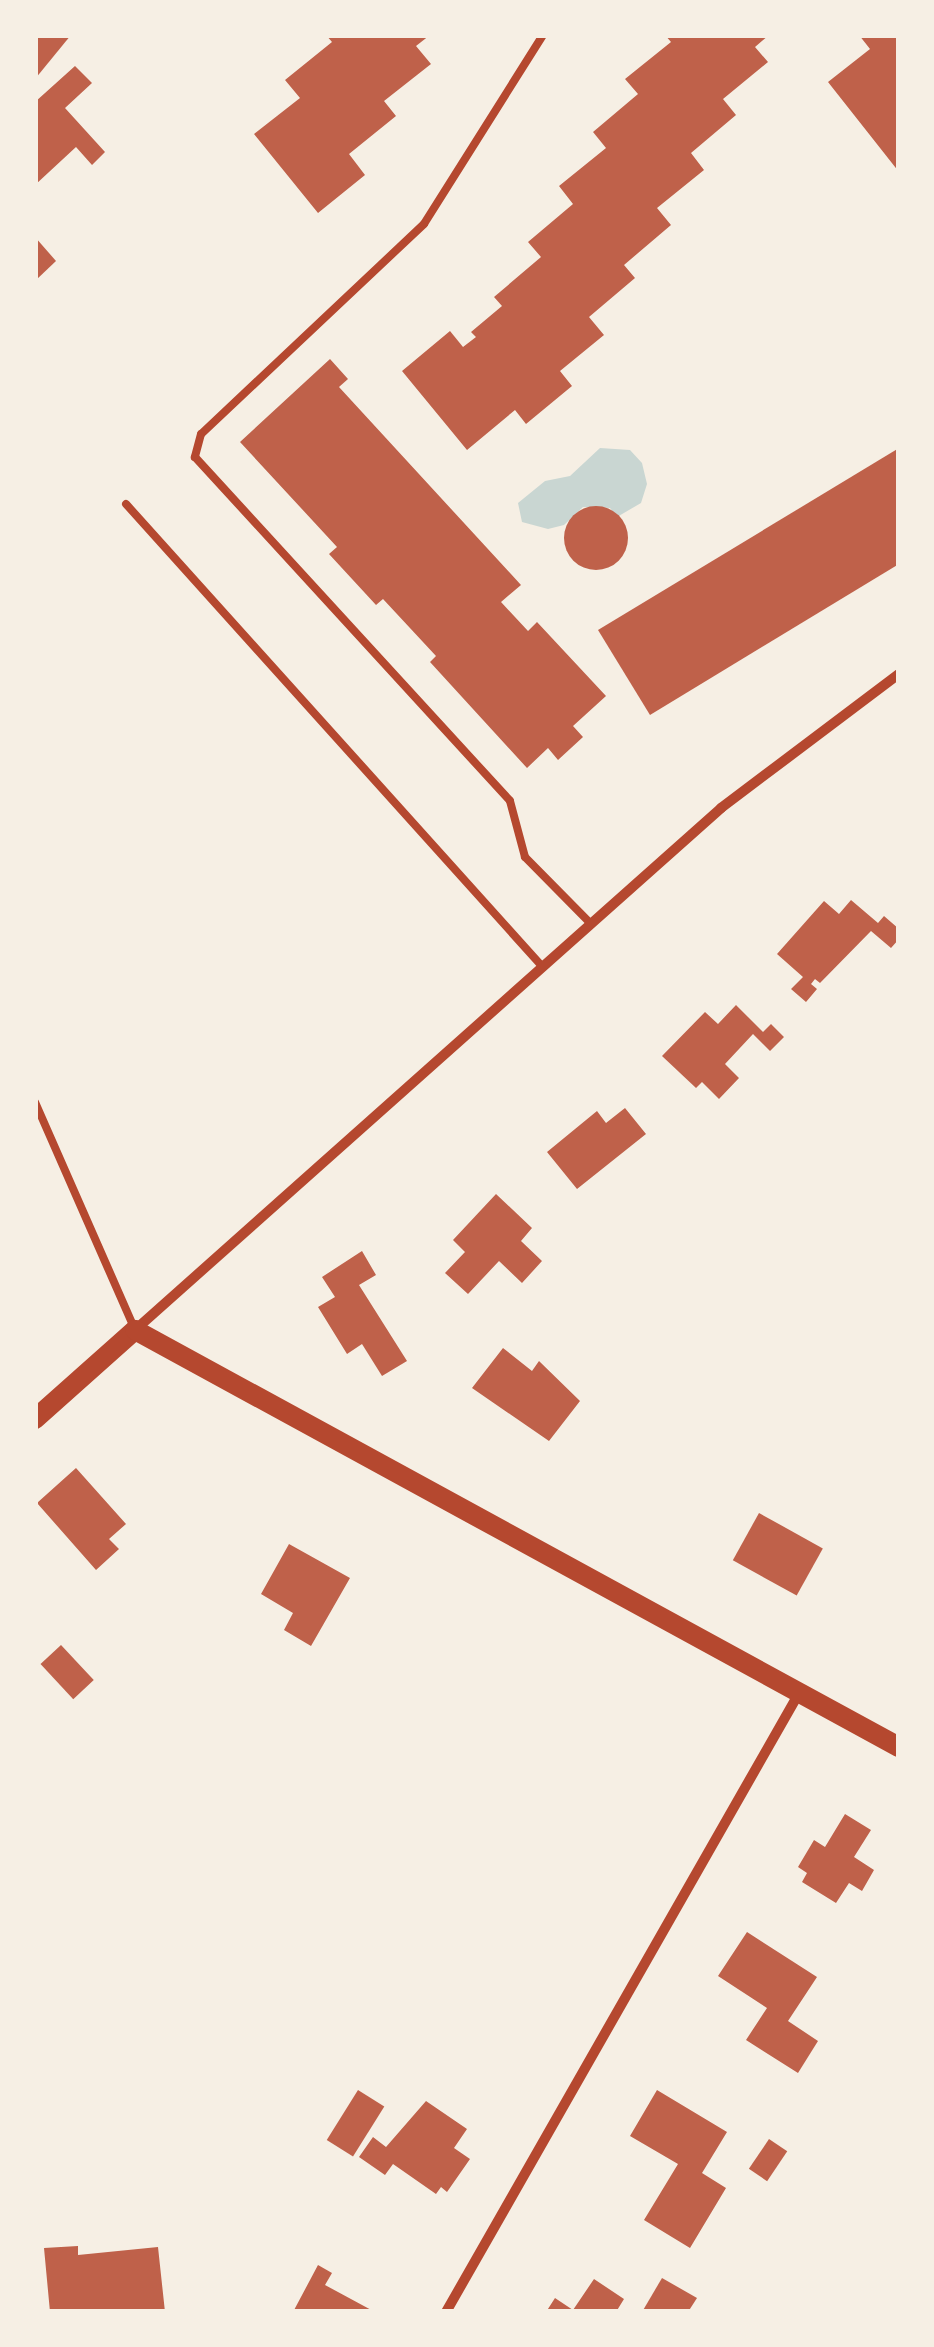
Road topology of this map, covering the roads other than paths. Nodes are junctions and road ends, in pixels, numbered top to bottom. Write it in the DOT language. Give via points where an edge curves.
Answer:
graph roads {
  1 [pos="542,35"];
  2 [pos="126,504"];
  3 [pos="899,674"];
  4 [pos="589,922"];
  5 [pos="541,965"];
  6 [pos="35,1102"];
  7 [pos="47,1127"];
  8 [pos="35,1131"];
  9 [pos="135,1330"];
  10 [pos="35,1419"];
  11 [pos="798,1695"];
  12 [pos="899,1747"];
  13 [pos="446,2312"];
  1 -- 4 [label="lane" via="424,224 201,434 196,457 510,801 526,858"];
  2 -- 5 [label="lane"];
  3 -- 4 [label="street" via="786,754"];
  4 -- 5 [label="street"];
  5 -- 9 [label="street"];
  6 -- 7 [label="lane"];
  7 -- 8 [label="lane"];
  7 -- 9 [label="lane"];
  9 -- 10 [label="main road"];
  9 -- 11 [label="main road"];
  11 -- 12 [label="main road"];
  11 -- 13 [label="street"];
}
